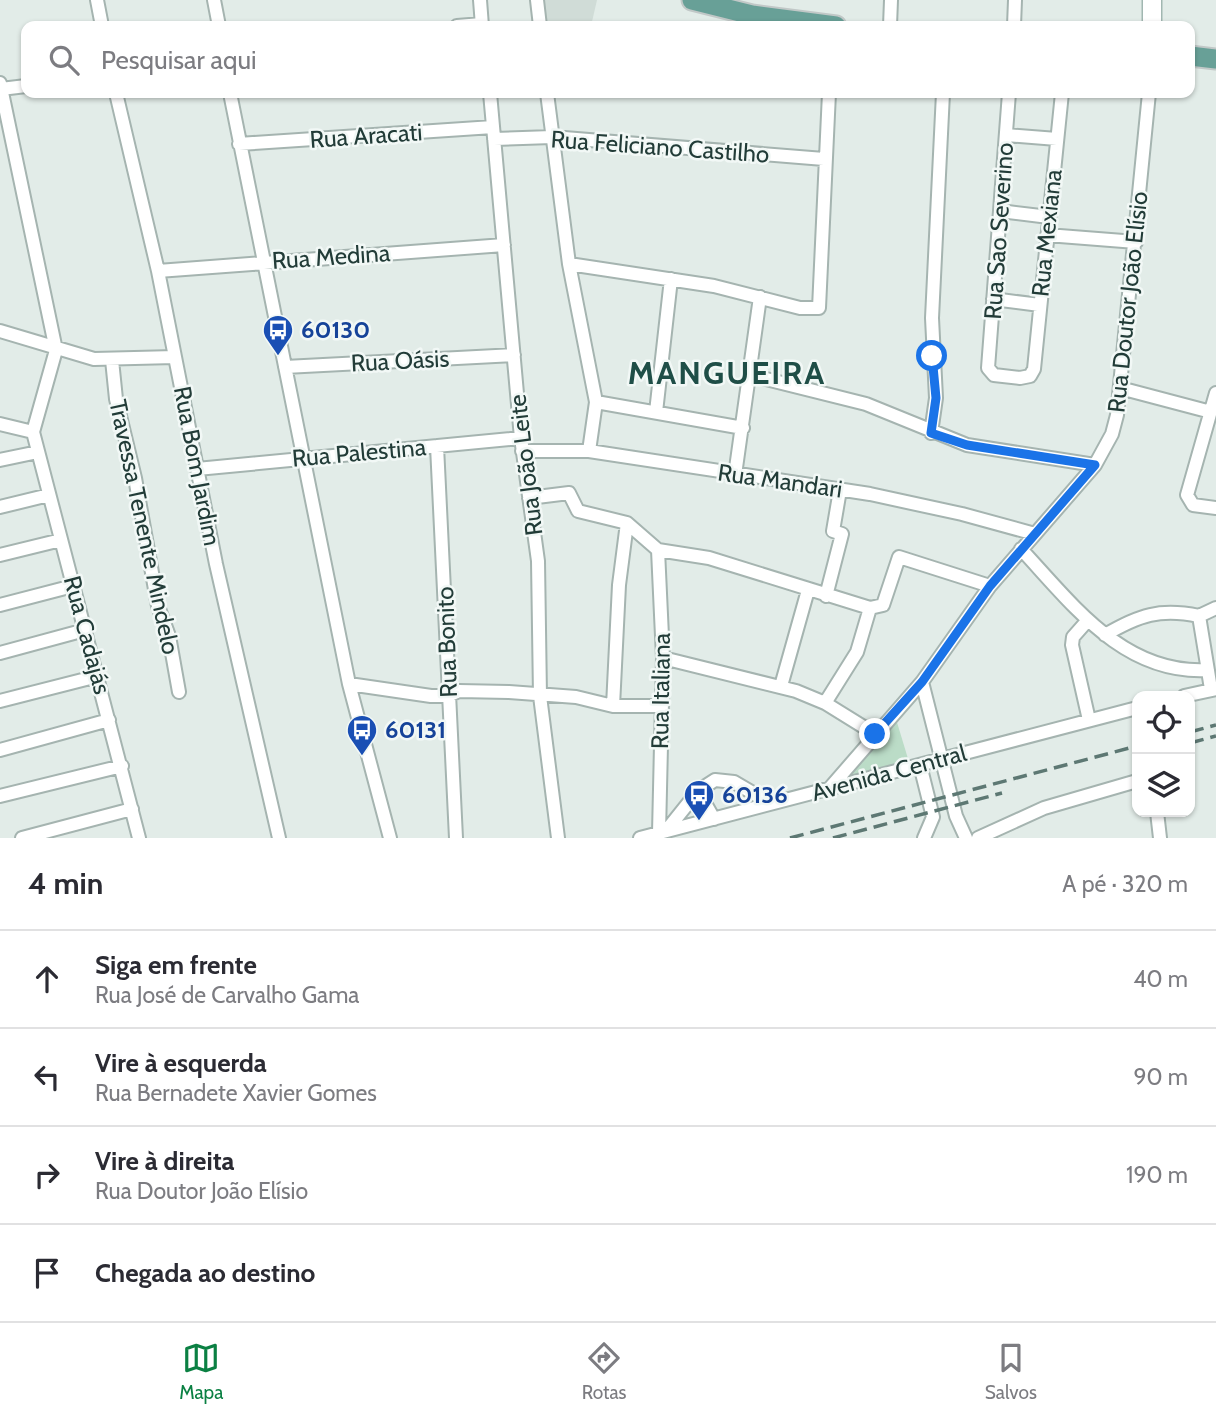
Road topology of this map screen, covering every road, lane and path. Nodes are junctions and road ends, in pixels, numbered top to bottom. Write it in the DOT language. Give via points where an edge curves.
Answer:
graph roads {
  1 [pos="97,0"];
  2 [pos="214,0"];
  3 [pos="480,0"];
  4 [pos="537,0"];
  5 [pos="692,0"];
  6 [pos="891,0"];
  7 [pos="1015,0"];
  8 [pos="1142,0"];
  9 [pos="1152,0"];
  10 [pos="101,21"];
  11 [pos="218,21"];
  12 [pos="482,21"];
  13 [pos="539,21"];
  14 [pos="797,21"];
  15 [pos="890,21"];
  16 [pos="1014,21"];
  17 [pos="1151,21"];
  18 [pos="1152,21"];
  19 [pos="1195,57"];
  20 [pos="1216,59"];
  21 [pos="1,86"];
  22 [pos="21,86"];
  23 [pos="117,98"];
  24 [pos="231,98"];
  25 [pos="490,98"];
  26 [pos="548,98"];
  27 [pos="829,98"];
  28 [pos="943,98"];
  29 [pos="1009,98"];
  30 [pos="1061,98"];
  31 [pos="1149,98"];
  32 [pos="494,133"];
  33 [pos="1006,135"];
  34 [pos="552,137"];
  35 [pos="1057,139"];
  36 [pos="239,144"];
  37 [pos="824,159"];
  38 [pos="999,211"];
  39 [pos="1049,217"];
  40 [pos="1047,234"];
  41 [pos="1136,242"];
  42 [pos="504,245"];
  43 [pos="264,262"];
  44 [pos="569,264"];
  45 [pos="158,271"];
  46 [pos="671,279"];
  47 [pos="760,296"];
  48 [pos="993,299"];
  49 [pos="1040,305"];
  50 [pos="0,331"];
  51 [pos="56,350"];
  52 [pos="514,355"];
  53 [pos="175,357"];
  54 [pos="112,360"];
  55 [pos="285,367"];
  56 [pos="1032,374"];
  57 [pos="750,375"];
  58 [pos="1120,388"];
  59 [pos="1216,393"];
  60 [pos="596,402"];
  61 [pos="656,412"];
  62 [pos="1210,412"];
  63 [pos="4,427"];
  64 [pos="743,428"];
  65 [pos="33,432"];
  66 [pos="931,433"];
  67 [pos="522,444"];
  68 [pos="437,446"];
  69 [pos="589,451"];
  70 [pos="37,452"];
  71 [pos="302,458"];
  72 [pos="0,460"];
  73 [pos="1095,465"];
  74 [pos="197,469"];
  75 [pos="736,475"];
  76 [pos="840,490"];
  77 [pos="49,495"];
  78 [pos="529,498"];
  79 [pos="0,507"];
  80 [pos="1216,508"];
  81 [pos="627,523"];
  82 [pos="1035,534"];
  83 [pos="61,540"];
  84 [pos="1021,549"];
  85 [pos="658,550"];
  86 [pos="0,555"];
  87 [pos="73,586"];
  88 [pos="990,586"];
  89 [pos="808,590"];
  90 [pos="826,596"];
  91 [pos="0,605"];
  92 [pos="872,608"];
  93 [pos="1216,608"];
  94 [pos="1199,616"];
  95 [pos="1088,620"];
  96 [pos="85,630"];
  97 [pos="1105,635"];
  98 [pos="0,653"];
  99 [pos="663,658"];
  100 [pos="1208,670"];
  101 [pos="98,676"];
  102 [pos="922,682"];
  103 [pos="349,684"];
  104 [pos="780,686"];
  105 [pos="1213,689"];
  106 [pos="179,692"];
  107 [pos="1195,693"];
  108 [pos="448,696"];
  109 [pos="540,696"];
  110 [pos="0,701"];
  111 [pos="825,703"];
  112 [pos="614,706"];
  113 [pos="660,706"];
  114 [pos="1132,709"];
  115 [pos="109,720"];
  116 [pos="1089,720"];
  117 [pos="875,734"];
  118 [pos="0,750"];
  119 [pos="942,759"];
  120 [pos="920,765"];
  121 [pos="122,766"];
  122 [pos="1132,782"];
  123 [pos="829,789"];
  124 [pos="698,791"];
  125 [pos="0,796"];
  126 [pos="770,803"];
  127 [pos="132,810"];
  128 [pos="1158,817"];
  129 [pos="714,819"];
  130 [pos="663,832"];
  131 [pos="23,838"];
  132 [pos="139,838"];
  133 [pos="279,838"];
  134 [pos="390,838"];
  135 [pos="456,838"];
  136 [pos="558,838"];
  137 [pos="640,838"];
  138 [pos="924,838"];
  139 [pos="966,838"];
  140 [pos="978,838"];
  141 [pos="1160,838"];
  1 -- 10 [label="street"];
  2 -- 11 [label="street"];
  3 -- 12 [label="street"];
  4 -- 13 [label="street"];
  5 -- 14 [label="main road"];
  6 -- 15 [label="street"];
  7 -- 16 [label="street"];
  8 -- 17 [label="street"];
  9 -- 18 [label="main road"];
  19 -- 20 [label="main road"];
  21 -- 22 [label="street"];
  21 -- 51 [label="street"];
  23 -- 45 [label="street, Rua Bom Jardim"];
  24 -- 36 [label="street"];
  25 -- 32 [label="street, Rua João Leite"];
  26 -- 34 [label="street"];
  27 -- 37 [label="street"];
  28 -- 66 [label="street" via="932,318 936,398"];
  29 -- 33 [label="street, Rua Sao Severino"];
  30 -- 35 [label="street, Rua Mexiana"];
  31 -- 41 [label="street, Rua Doutor João Elísio"];
  32 -- 34 [label="street, Rua Feliciano Castilho"];
  32 -- 36 [label="street, Rua Aracati"];
  32 -- 42 [label="street, Rua João Leite"];
  33 -- 35 [label="street"];
  33 -- 38 [label="street, Rua Sao Severino"];
  34 -- 37 [label="street, Rua Feliciano Castilho"];
  34 -- 44 [label="street"];
  35 -- 39 [label="street, Rua Mexiana"];
  36 -- 43 [label="street"];
  37 -- 47 [label="street" via="819,308 807,310"];
  38 -- 39 [label="street"];
  38 -- 48 [label="street, Rua Sao Severino"];
  39 -- 40 [label="street, Rua Mexiana"];
  40 -- 41 [label="street"];
  40 -- 49 [label="street, Rua Mexiana"];
  41 -- 58 [label="street, Rua Doutor João Elísio"];
  42 -- 43 [label="street, Rua Medina"];
  42 -- 52 [label="street, Rua João Leite"];
  43 -- 45 [label="street, Rua Medina"];
  43 -- 55 [label="street"];
  44 -- 46 [label="street"];
  44 -- 60 [label="street"];
  45 -- 53 [label="street, Rua Bom Jardim"];
  46 -- 47 [label="street"];
  46 -- 61 [label="street"];
  47 -- 57 [label="street"];
  48 -- 49 [label="street"];
  48 -- 56 [label="street, Rua Sao Severino" via="988,369 993,375 1020,379"];
  49 -- 56 [label="street, Rua Mexiana"];
  50 -- 51 [label="street"];
  51 -- 54 [label="street"];
  51 -- 65 [label="street"];
  52 -- 55 [label="street, Rua Oásis"];
  52 -- 67 [label="street, Rua João Leite"];
  53 -- 54 [label="street"];
  53 -- 74 [label="street, Rua Bom Jardim"];
  54 -- 106 [label="street, Travessa Tenente Mindelo" via="116,399"];
  55 -- 71 [label="street"];
  57 -- 64 [label="street"];
  57 -- 66 [label="street" via="866,404"];
  58 -- 62 [label="street"];
  58 -- 73 [label="street, Rua Doutor João Elísio" via="1112,435"];
  59 -- 62 [label="street"];
  60 -- 61 [label="street"];
  60 -- 69 [label="street"];
  61 -- 64 [label="street"];
  62 -- 80 [label="street" via="1187,495 1193,505"];
  63 -- 65 [label="street"];
  64 -- 75 [label="street"];
  65 -- 70 [label="street, Rua Cadajás"];
  66 -- 73 [label="street" via="967,445"];
  67 -- 68 [label="street, Rua Palestina"];
  67 -- 69 [label="street, Rua Mandari"];
  67 -- 78 [label="street, Rua João Leite"];
  68 -- 71 [label="street, Rua Palestina"];
  68 -- 108 [label="street, Rua Bonito"];
  69 -- 75 [label="street, Rua Mandari"];
  70 -- 72 [label="street"];
  70 -- 77 [label="street, Rua Cadajás"];
  71 -- 74 [label="street, Rua Palestina"];
  71 -- 103 [label="street"];
  73 -- 82 [label="street, Rua Doutor João Elísio"];
  74 -- 133 [label="street, Rua Bom Jardim"];
  75 -- 76 [label="street, Rua Mandari"];
  76 -- 82 [label="street, Rua Mandari"];
  76 -- 90 [label="street" via="833,531 842,534"];
  77 -- 79 [label="street"];
  77 -- 83 [label="street, Rua Cadajás"];
  78 -- 81 [label="street" via="569,494 578,511"];
  78 -- 109 [label="street, Rua João Leite" via="538,561"];
  81 -- 85 [label="street"];
  81 -- 112 [label="street" via="619,585"];
  82 -- 84 [label="street, Rua Doutor João Elísio"];
  83 -- 86 [label="street"];
  83 -- 87 [label="street, Rua Cadajás"];
  84 -- 88 [label="street, Rua Doutor João Elísio"];
  84 -- 95 [label="street"];
  85 -- 89 [label="street" via="709,558"];
  85 -- 99 [label="street, Rua Italiana"];
  87 -- 91 [label="street"];
  87 -- 96 [label="street, Rua Cadajás"];
  88 -- 92 [label="street" via="897,558 883,605"];
  88 -- 102 [label="street, Rua Doutor João Elísio"];
  89 -- 90 [label="street"];
  89 -- 104 [label="street"];
  90 -- 92 [label="street"];
  92 -- 111 [label="street" via="857,652"];
  93 -- 94 [label="street"];
  94 -- 97 [label="street" via="1164,611 1124,623"];
  94 -- 100 [label="street"];
  95 -- 97 [label="street"];
  95 -- 116 [label="street" via="1072,645"];
  96 -- 98 [label="street"];
  96 -- 101 [label="street, Rua Cadajás"];
  97 -- 100 [label="street" via="1140,659 1160,666"];
  99 -- 104 [label="street"];
  99 -- 113 [label="street, Rua Italiana"];
  100 -- 105 [label="street"];
  101 -- 110 [label="street"];
  101 -- 115 [label="street, Rua Cadajás"];
  102 -- 117 [label="street, Rua Doutor João Elísio"];
  102 -- 119 [label="street"];
  103 -- 108 [label="street"];
  103 -- 134 [label="street"];
  104 -- 111 [label="street"];
  105 -- 107 [label="street"];
  108 -- 109 [label="street" via="472,691"];
  108 -- 135 [label="street, Rua Bonito"];
  109 -- 112 [label="street" via="576,697"];
  109 -- 136 [label="street, Rua João Leite"];
  111 -- 117 [label="street"];
  112 -- 113 [label="street"];
  113 -- 130 [label="street, Rua Italiana"];
  114 -- 116 [label="street, Avenida Central"];
  115 -- 118 [label="street"];
  115 -- 121 [label="street, Rua Cadajás"];
  116 -- 119 [label="street, Avenida Central"];
  117 -- 123 [label="street, Rua Doutor João Elísio"];
  119 -- 120 [label="street, Avenida Central"];
  119 -- 139 [label="street"];
  120 -- 123 [label="street, Avenida Central"];
  120 -- 138 [label="street" via="933,817"];
  121 -- 125 [label="street"];
  121 -- 127 [label="street, Rua Cadajás"];
  122 -- 140 [label="street" via="1044,808"];
  123 -- 126 [label="street, Avenida Central"];
  124 -- 126 [label="street" via="715,780 727,780"];
  124 -- 129 [label="street"];
  124 -- 130 [label="street"];
  126 -- 129 [label="street, Avenida Central"];
  127 -- 131 [label="street"];
  127 -- 132 [label="street, Rua Cadajás"];
  128 -- 141 [label="street"];
  129 -- 130 [label="street, Avenida Central"];
  130 -- 137 [label="street, Avenida Central"];
}
